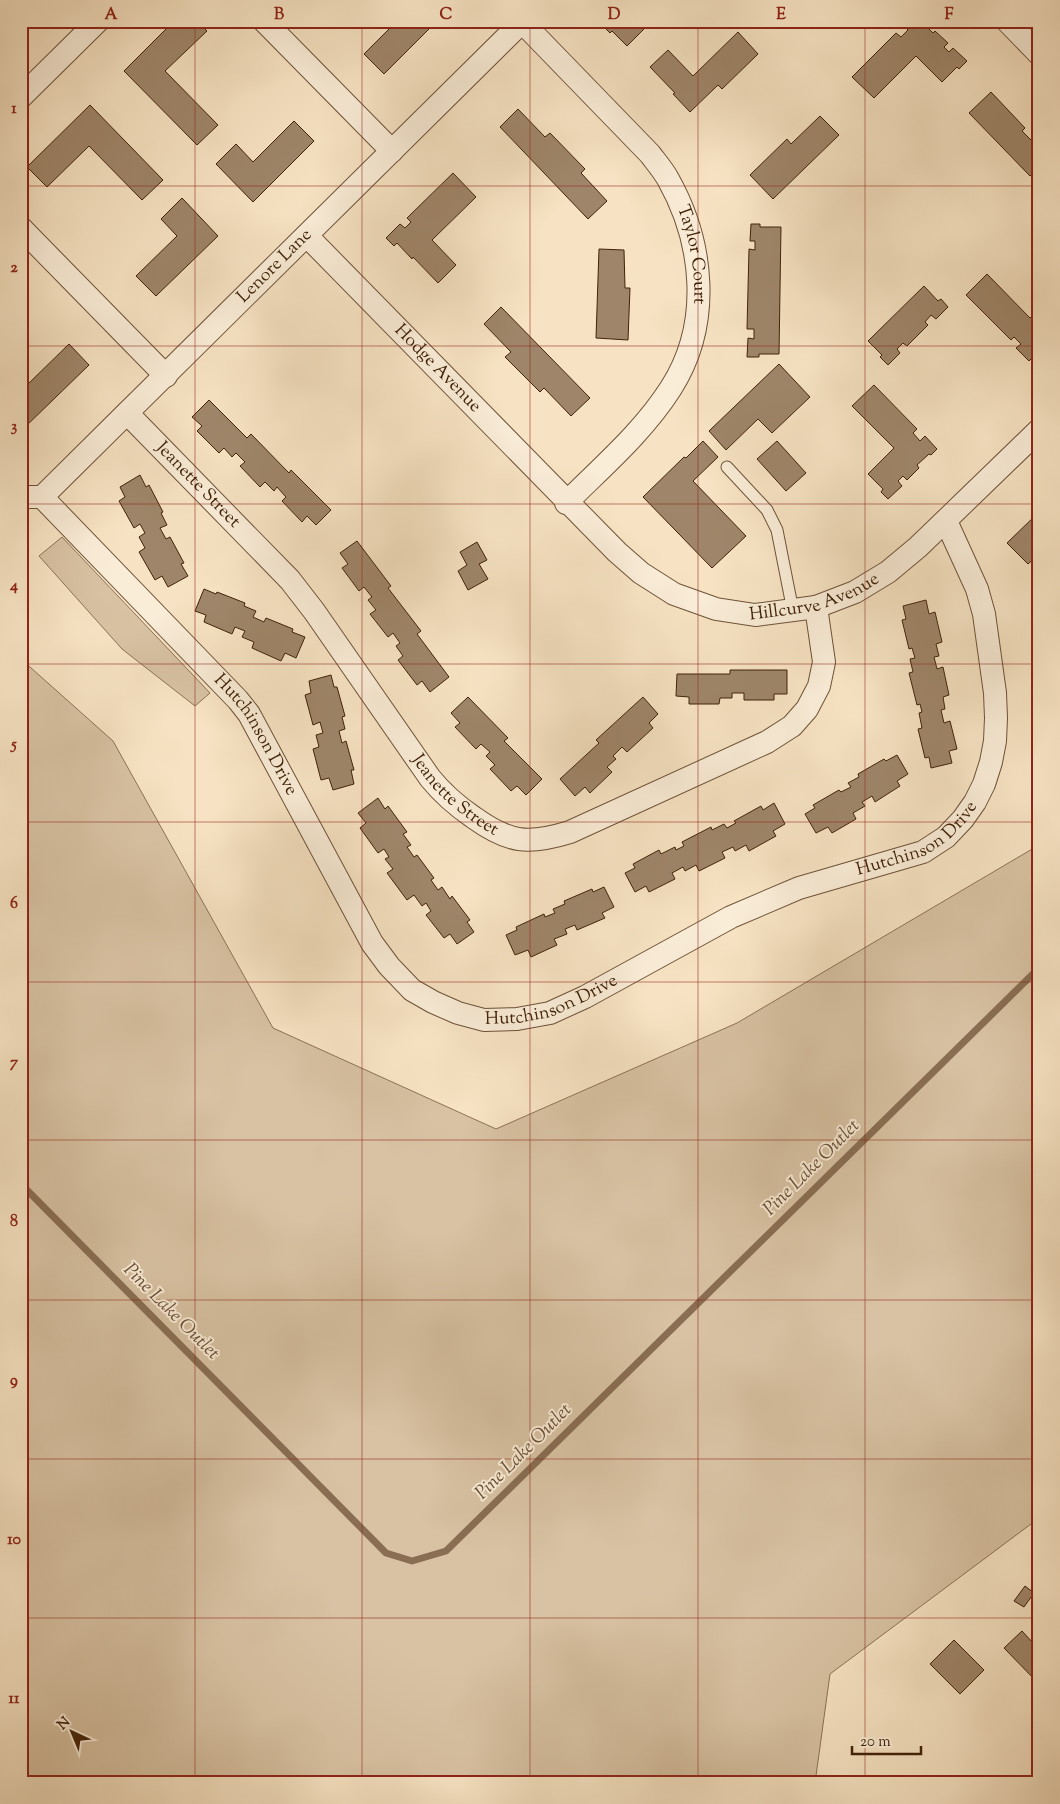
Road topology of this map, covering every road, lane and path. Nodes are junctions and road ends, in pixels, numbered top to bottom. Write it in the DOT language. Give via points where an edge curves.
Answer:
graph roads {
  1 [pos="98,21"];
  2 [pos="264,21"];
  3 [pos="523,21"];
  4 [pos="1007,21"];
  5 [pos="1039,54"];
  6 [pos="21,97"];
  7 [pos="392,151"];
  8 [pos="21,228"];
  9 [pos="307,236"];
  10 [pos="166,376"];
  11 [pos="127,413"];
  12 [pos="1039,430"];
  13 [pos="727,467"];
  14 [pos="32,496"];
  15 [pos="566,503"];
  16 [pos="946,521"];
  17 [pos="816,607"];
  18 [pos="793,610"];
  1 -- 6 [label="street"];
  2 -- 7 [label="street"];
  3 -- 7 [label="street, Lenore Lane"];
  3 -- 15 [label="street, Taylor Court" via="650,154 667,178 693,241 699,280 698,314 690,349 672,388 632,439"];
  4 -- 5 [label="street"];
  7 -- 9 [label="street, Lenore Lane"];
  8 -- 10 [label="street"];
  9 -- 10 [label="street, Lenore Lane"];
  9 -- 15 [label="street, Hodge Avenue"];
  10 -- 11 [label="street, Lenore Lane"];
  11 -- 14 [label="street, Lenore Lane"];
  11 -- 17 [label="street, Jeanette Street" via="290,580 442,792 493,832 511,838 532,840 570,832 767,742 792,726 807,709 819,686 824,662"];
  12 -- 16 [label="street, Hillcurve Avenue"];
  13 -- 18 [label="lane" via="767,510 777,530"];
  14 -- 16 [label="street, Hutchinson Drive" via="249,714 372,943 389,966 412,990 432,1002 484,1020 550,1013 739,913 799,888 923,852 946,837 964,819 984,784 991,762 995,733 994,693 984,614 977,588"];
  15 -- 18 [label="street, Hillcurve Avenue" via="641,573 674,594 716,609 755,615"];
  16 -- 17 [label="street, Hillcurve Avenue" via="888,572 855,592"];
  17 -- 18 [label="street, Hillcurve Avenue"];
}
